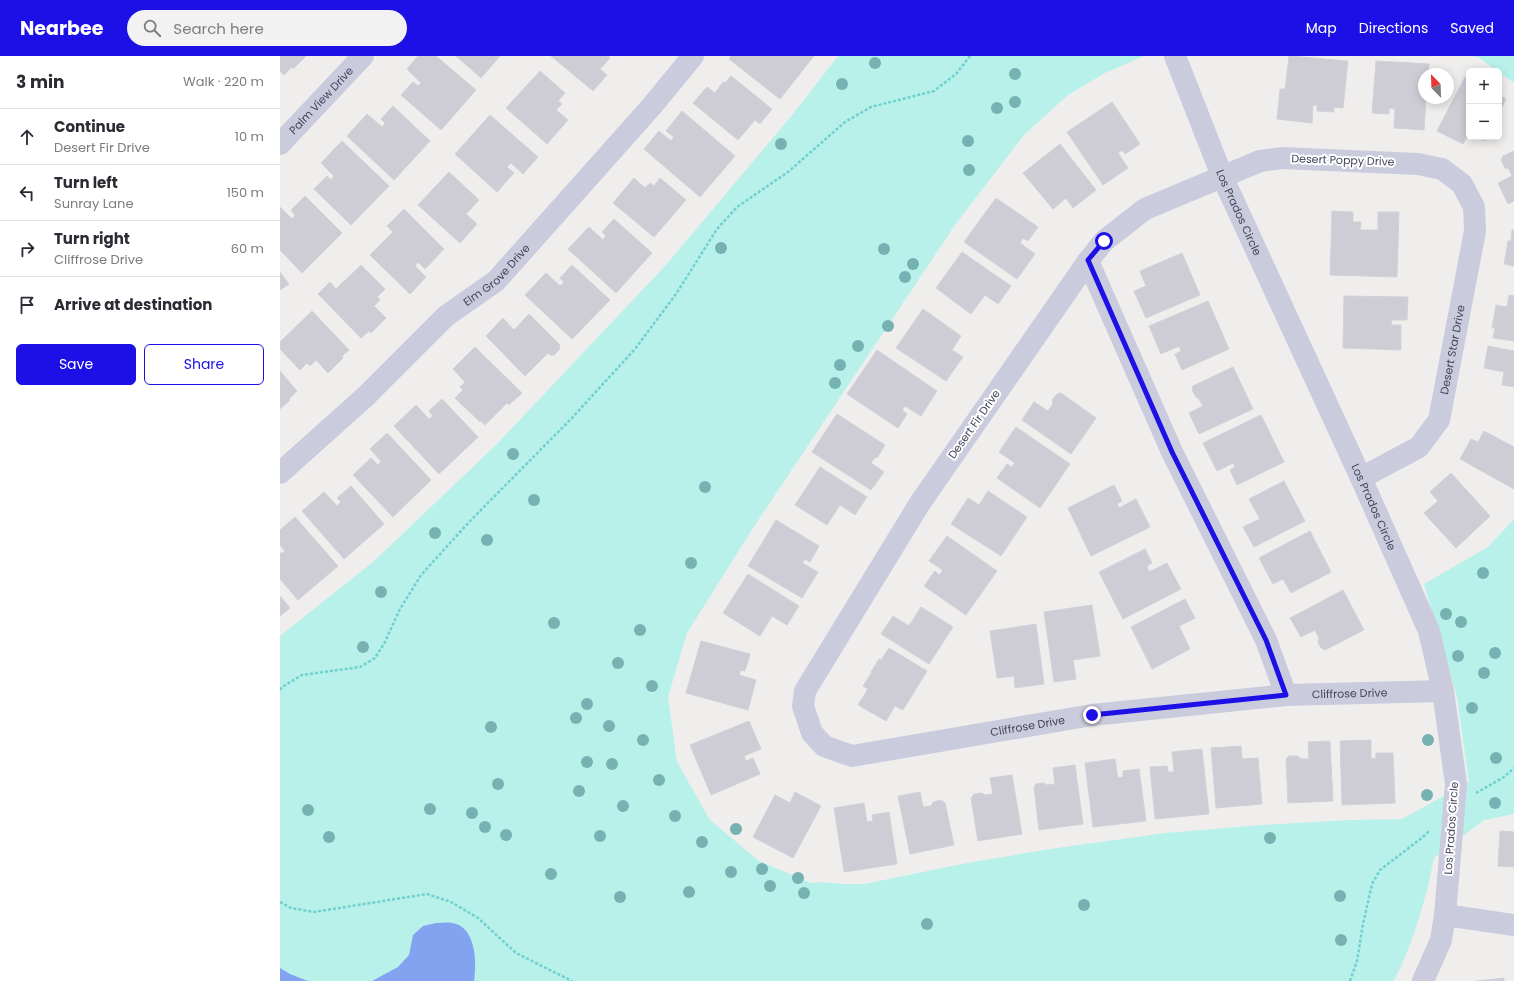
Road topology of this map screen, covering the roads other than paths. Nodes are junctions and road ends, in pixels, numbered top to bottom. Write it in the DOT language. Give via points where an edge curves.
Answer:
graph roads {
  1 [pos="363,56"];
  2 [pos="693,56"];
  3 [pos="1175,56"];
  4 [pos="280,144"];
  5 [pos="1222,176"];
  6 [pos="1462,184"];
  7 [pos="1088,260"];
  8 [pos="280,473"];
  9 [pos="1361,478"];
  10 [pos="1443,691"];
  11 [pos="1286,695"];
  12 [pos="812,733"];
  13 [pos="1445,915"];
  14 [pos="1514,925"];
  15 [pos="1424,981"];
  1 -- 4 [label="street, Palm View Drive"];
  2 -- 8 [label="street, Elm Grove Drive" via="496,282 446,316 366,396"];
  3 -- 5 [label="street, Los Prados Circle"];
  5 -- 6 [label="street, Desert Poppy Drive" via="1260,161 1282,158 1418,164 1442,169"];
  5 -- 7 [label="street, Desert Fir Drive" via="1144,209 1104,241"];
  5 -- 9 [label="street, Los Prados Circle"];
  6 -- 9 [label="street, Desert Star Drive" via="1474,207 1475,231 1439,420 1420,447"];
  7 -- 11 [label="street" via="1172,452 1266,640"];
  7 -- 12 [label="street, Desert Fir Drive" via="920,503 805,690 803,706"];
  9 -- 10 [label="street, Los Prados Circle" via="1429,631"];
  10 -- 11 [label="street, Cliffrose Drive"];
  10 -- 13 [label="street, Los Prados Circle" via="1456,784"];
  11 -- 12 [label="street, Cliffrose Drive" via="1092,715 852,756 824,746"];
  13 -- 14 [label="street"];
  13 -- 15 [label="street, Los Prados Circle" via="1441,940"];
}
